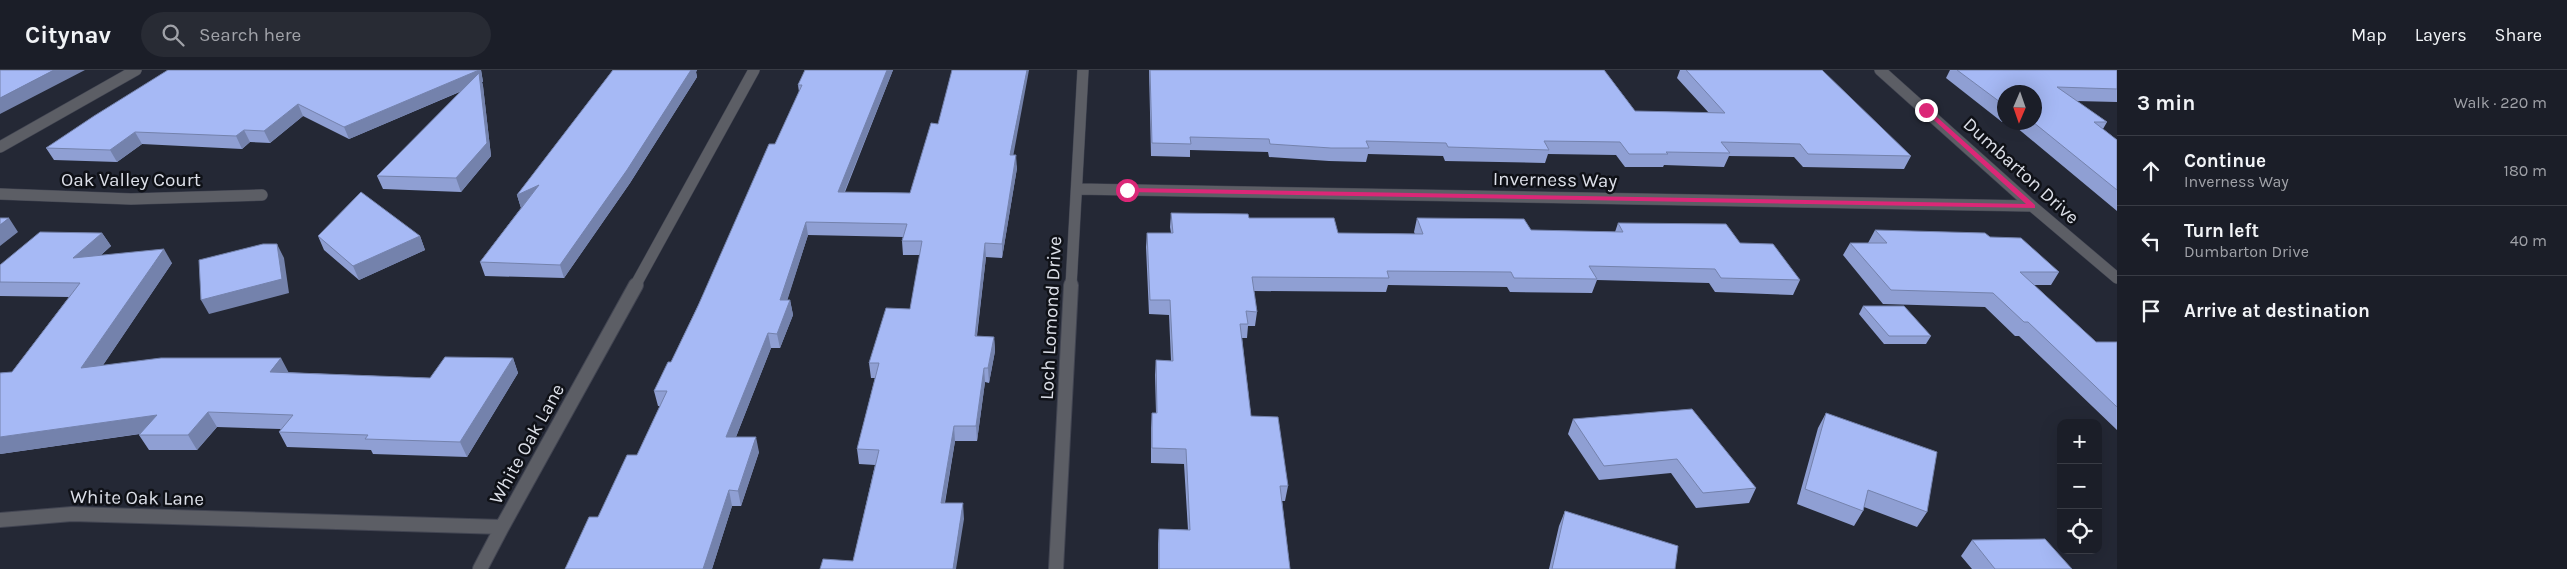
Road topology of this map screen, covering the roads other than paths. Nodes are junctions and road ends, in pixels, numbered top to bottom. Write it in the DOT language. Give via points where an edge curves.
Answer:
graph roads {
  1 [pos="136,70"];
  2 [pos="754,70"];
  3 [pos="1083,70"];
  4 [pos="1880,70"];
  5 [pos="0,147"];
  6 [pos="1077,189"];
  7 [pos="0,194"];
  8 [pos="262,195"];
  9 [pos="2032,206"];
  10 [pos="2117,278"];
  11 [pos="0,520"];
  12 [pos="502,527"];
  13 [pos="480,569"];
  14 [pos="1056,569"];
  1 -- 5 [label="street"];
  2 -- 12 [label="street, White Oak Lane"];
  3 -- 6 [label="street, Loch Lomond Drive"];
  4 -- 9 [label="street, Dumbarton Drive"];
  6 -- 9 [label="street, Inverness Way"];
  6 -- 14 [label="street, Loch Lomond Drive"];
  7 -- 8 [label="street, Oak Valley Court" via="170,200"];
  9 -- 10 [label="street, Dumbarton Drive"];
  11 -- 12 [label="street, White Oak Lane" via="72,514"];
  12 -- 13 [label="street"];
}
